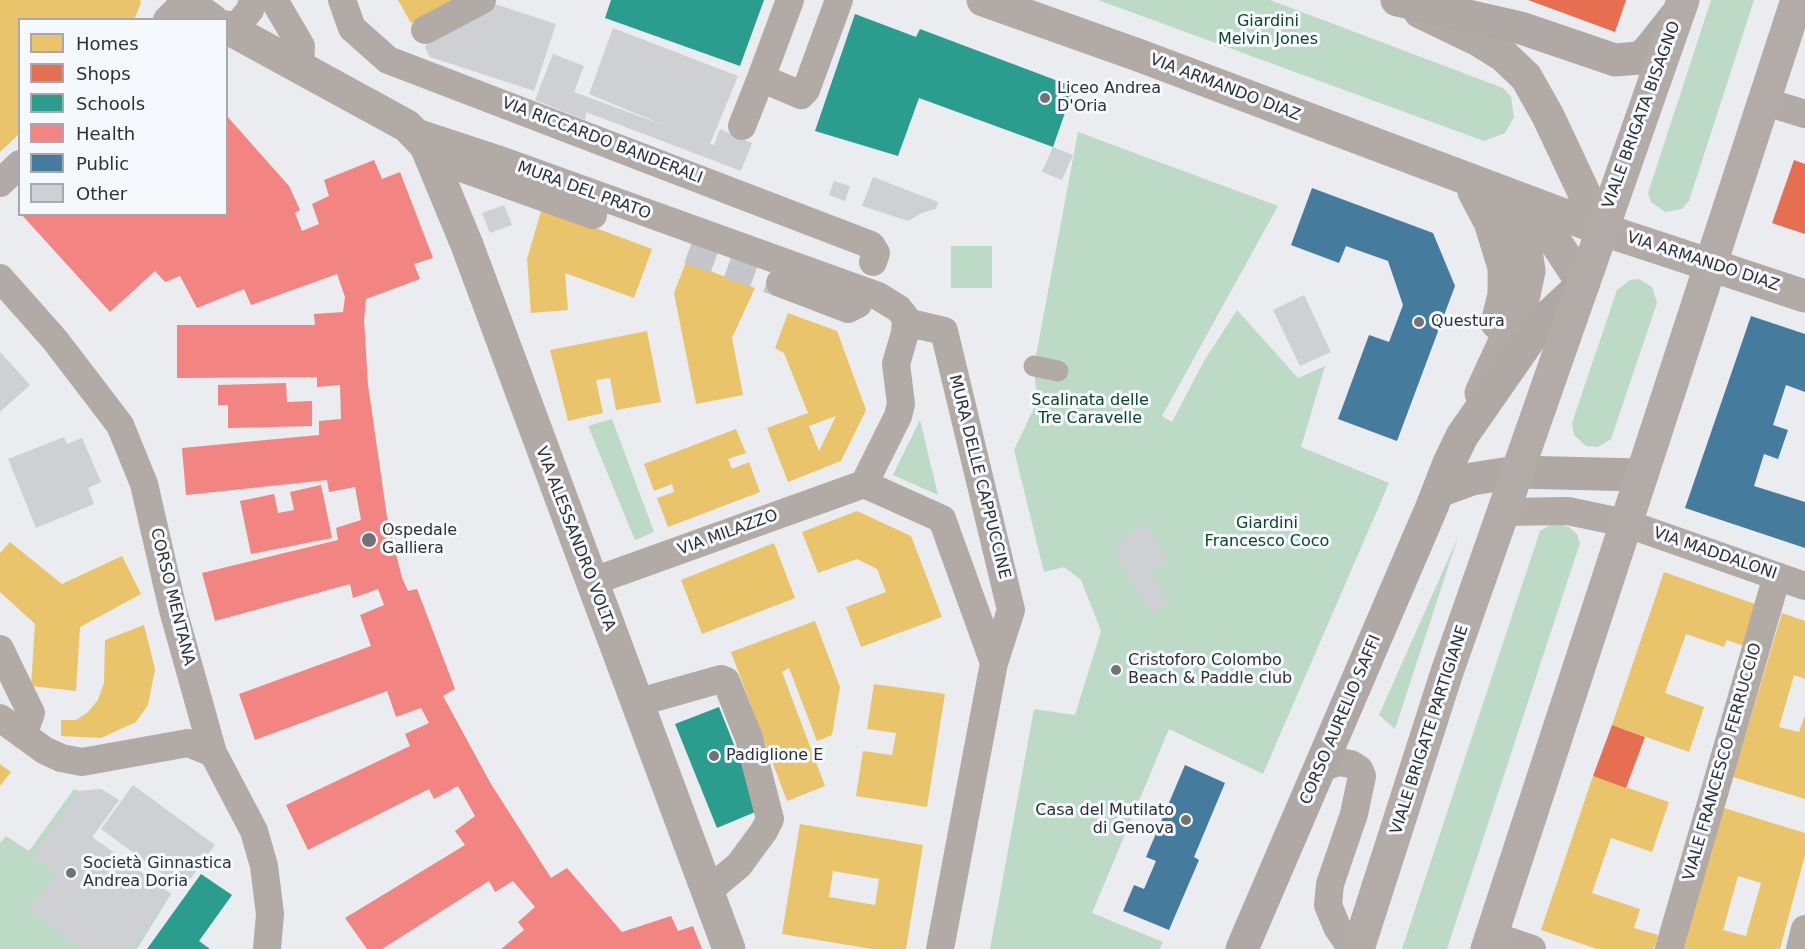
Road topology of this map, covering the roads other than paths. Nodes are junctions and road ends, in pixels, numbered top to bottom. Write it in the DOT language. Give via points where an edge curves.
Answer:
graph roads {
  1 [pos="253,0"];
  2 [pos="274,0"];
  3 [pos="342,0"];
  4 [pos="482,0"];
  5 [pos="790,0"];
  6 [pos="839,0"];
  7 [pos="983,0"];
  8 [pos="1396,0"];
  9 [pos="1460,0"];
  10 [pos="1785,0"];
  11 [pos="1797,0"];
  12 [pos="1681,5"];
  13 [pos="201,17"];
  14 [pos="1521,28"];
  15 [pos="425,30"];
  16 [pos="228,31"];
  17 [pos="1780,55"];
  18 [pos="300,70"];
  19 [pos="761,78"];
  20 [pos="1766,102"];
  21 [pos="1805,114"];
  22 [pos="742,126"];
  23 [pos="423,144"];
  24 [pos="18,166"];
  25 [pos="1466,177"];
  26 [pos="0,183"];
  27 [pos="1601,229"];
  28 [pos="689,250"];
  29 [pos="873,262"];
  30 [pos="1712,264"];
  31 [pos="0,278"];
  32 [pos="780,283"];
  33 [pos="1583,284"];
  34 [pos="1805,296"];
  35 [pos="858,304"];
  36 [pos="905,333"];
  37 [pos="1034,366"];
  38 [pos="1058,371"];
  39 [pos="1464,431"];
  40 [pos="1516,472"];
  41 [pos="1640,475"];
  42 [pos="864,484"];
  43 [pos="1439,491"];
  44 [pos="1503,512"];
  45 [pos="1625,523"];
  46 [pos="1777,576"];
  47 [pos="591,582"];
  48 [pos="1805,586"];
  49 [pos="0,649"];
  50 [pos="994,663"];
  51 [pos="636,703"];
  52 [pos="0,718"];
  53 [pos="27,724"];
  54 [pos="213,753"];
  55 [pos="1321,768"];
  56 [pos="708,891"];
  57 [pos="1805,929"];
  58 [pos="1489,942"];
  59 [pos="267,949"];
  60 [pos="729,949"];
  61 [pos="940,949"];
  62 [pos="1242,949"];
  63 [pos="1352,949"];
  64 [pos="1358,949"];
  65 [pos="1532,949"];
  66 [pos="1669,949"];
  67 [pos="1800,949"];
  1 -- 13 [label="street" via="250,10"];
  2 -- 18 [label="street" via="301,46"];
  3 -- 29 [label="street, VIA RICCARDO BANDERALI" via="352,28 388,60 872,245 876,253"];
  4 -- 15 [label="street"];
  5 -- 19 [label="street"];
  6 -- 19 [label="street" via="801,95"];
  7 -- 25 [label="street, VIA ARMANDO DIAZ"];
  8 -- 14 [label="main road"];
  8 -- 27 [label="street" via="1480,41 1518,68 1535,90"];
  9 -- 14 [label="street"];
  10 -- 17 [label="main road"];
  11 -- 17 [label="main road"];
  12 -- 14 [label="main road" via="1648,51 1629,60 1615,60"];
  12 -- 27 [label="main road, VIALE BRIGATA BISAGNO"];
  16 -- 18 [label="street, MURA DEL PRATO"];
  17 -- 20 [label="main road"];
  18 -- 23 [label="street, MURA DEL PRATO"];
  19 -- 22 [label="street"];
  20 -- 21 [label="street"];
  20 -- 30 [label="main road"];
  23 -- 28 [label="street"];
  23 -- 36 [label="street, MURA DEL PRATO" via="878,296 906,318"];
  23 -- 47 [label="street, VIA ALESSANDRO VOLTA" via="467,245"];
  24 -- 26 [label="street"];
  25 -- 27 [label="street, VIA ARMANDO DIAZ"];
  25 -- 33 [label="street" via="1537,219 1562,249"];
  25 -- 39 [label="street, CORSO AURELIO SAFFI" via="1490,222 1505,281 1501,310"];
  27 -- 30 [label="street, VIA ARMANDO DIAZ"];
  27 -- 33 [label="main road, VIALE BRIGATE PARTIGIANE"];
  30 -- 34 [label="street, VIA ARMANDO DIAZ"];
  30 -- 41 [label="main road"];
  31 -- 54 [label="street, CORSO MENTANA" via="55,340 120,425 144,484 173,610"];
  32 -- 35 [label="street" via="848,309"];
  33 -- 39 [label="main road, CORSO AURELIO SAFFI" via="1540,324"];
  33 -- 40 [label="main road, VIALE BRIGATE PARTIGIANE"];
  36 -- 42 [label="street" via="896,364 901,404 898,416"];
  36 -- 50 [label="street, MURA DELLE CAPPUCCINE" via="914,324 944,331 1011,610"];
  37 -- 38 [label="street"];
  39 -- 43 [label="main road, CORSO AURELIO SAFFI"];
  40 -- 41 [label="main road"];
  40 -- 43 [label="main road" via="1472,479"];
  40 -- 44 [label="main road, VIALE BRIGATE PARTIGIANE"];
  41 -- 45 [label="main road"];
  42 -- 47 [label="street, VIA MILAZZO"];
  42 -- 50 [label="street" via="942,519"];
  43 -- 55 [label="main road, CORSO AURELIO SAFFI"];
  44 -- 45 [label="street" via="1568,511"];
  44 -- 64 [label="main road, VIALE BRIGATE PARTIGIANE"];
  45 -- 46 [label="street, VIA MADDALONI"];
  45 -- 58 [label="main road"];
  46 -- 48 [label="street, VIA MADDALONI"];
  46 -- 66 [label="street, VIALE FRANCESCO FERRUCCIO"];
  47 -- 51 [label="street, VIA ALESSANDRO VOLTA"];
  49 -- 53 [label="street"];
  50 -- 61 [label="street, MURA DELLE CAPPUCCINE"];
  51 -- 56 [label="street, VIA ALESSANDRO VOLTA"];
  51 -- 56 [label="street" via="721,679 726,681 749,738 770,819 739,865"];
  52 -- 53 [label="street"];
  53 -- 54 [label="street" via="44,750 61,759 82,762 188,743"];
  54 -- 59 [label="street, CORSO MENTANA" via="254,831 264,866 270,914"];
  55 -- 62 [label="main road, CORSO AURELIO SAFFI"];
  55 -- 63 [label="street" via="1338,762 1351,764 1362,776 1354,814 1330,884 1328,905"];
  56 -- 60 [label="street, VIA ALESSANDRO VOLTA"];
  57 -- 67 [label="street"];
  58 -- 65 [label="street"];
}
